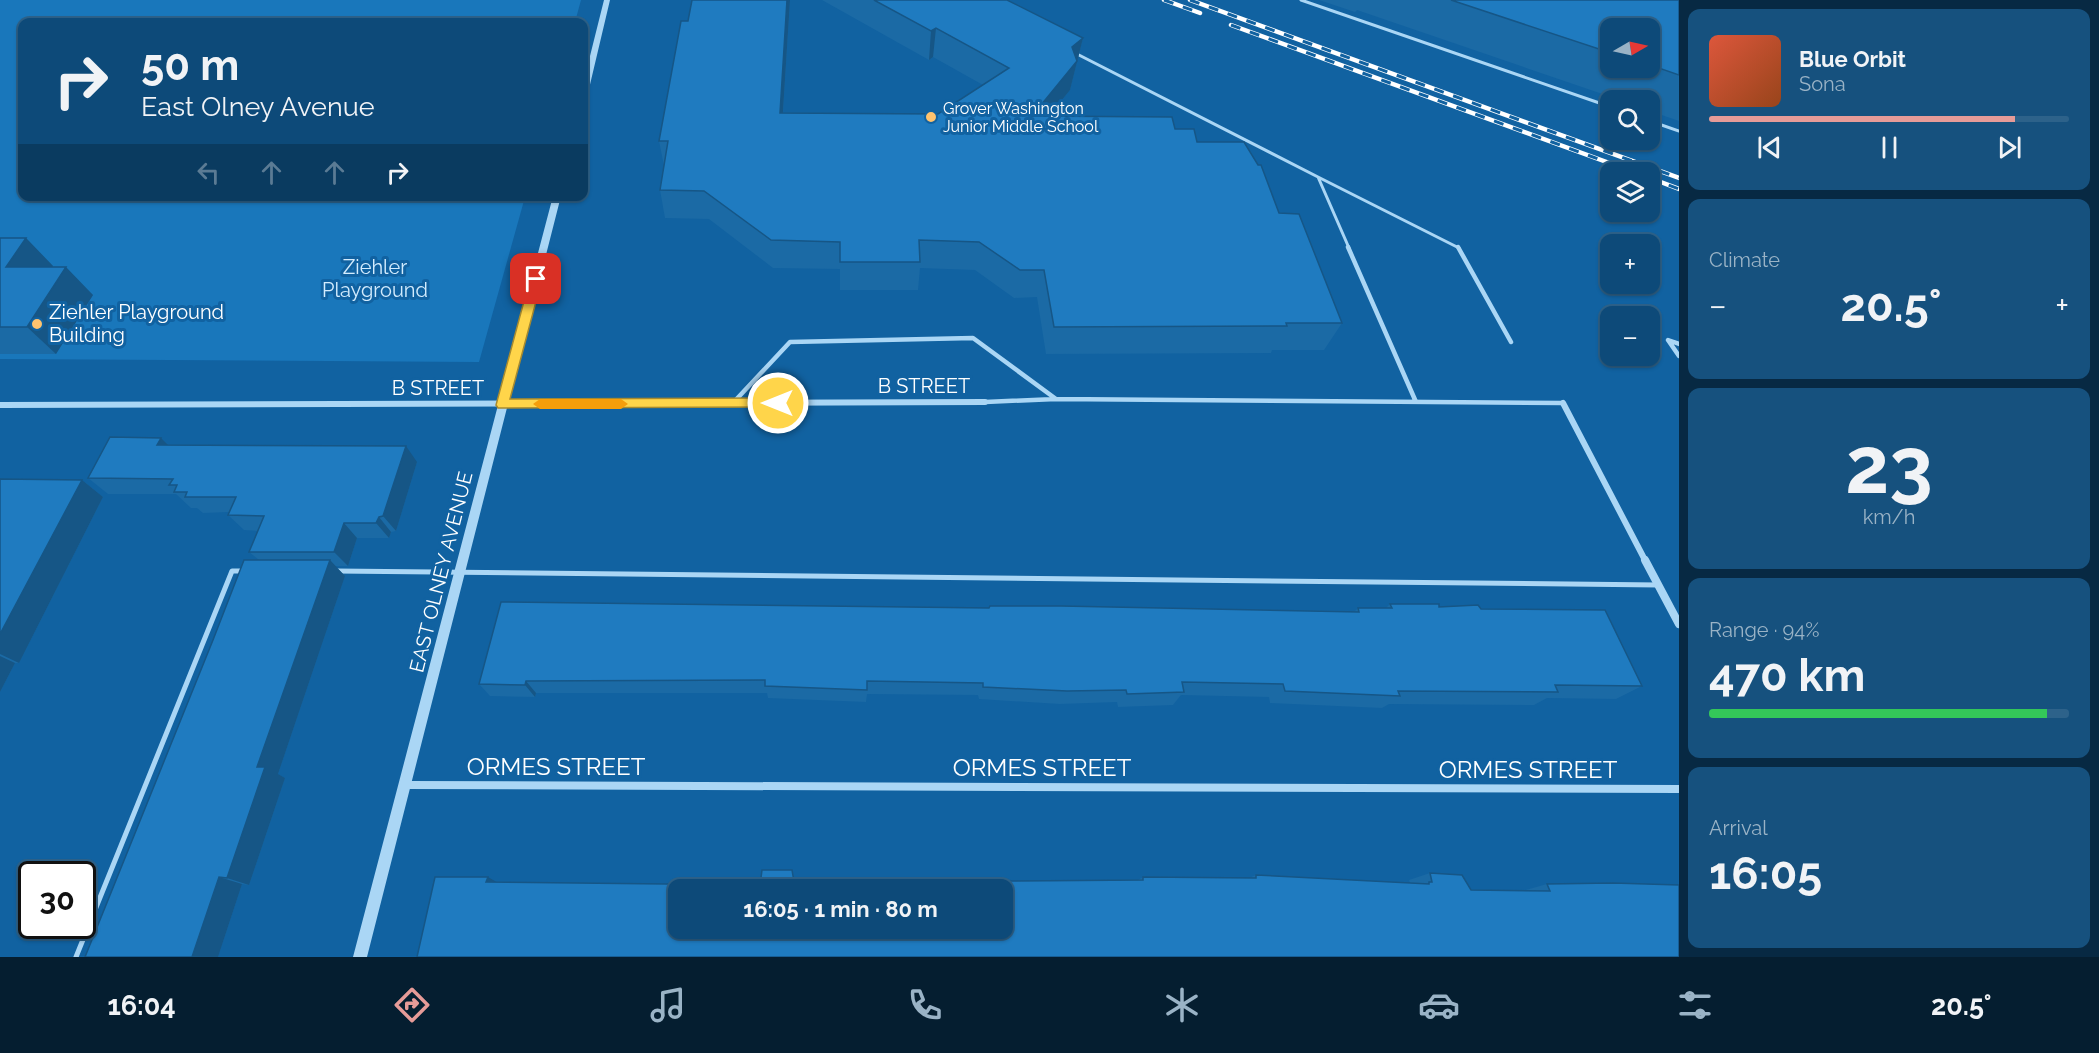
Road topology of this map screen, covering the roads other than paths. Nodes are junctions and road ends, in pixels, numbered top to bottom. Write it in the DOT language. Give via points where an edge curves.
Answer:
graph roads {
  1 [pos="607,0"];
  2 [pos="1301,0"];
  3 [pos="1067,48"];
  4 [pos="588,77"];
  5 [pos="1600,103"];
  6 [pos="1660,124"];
  7 [pos="1679,131"];
  8 [pos="1318,177"];
  9 [pos="556,201"];
  10 [pos="1511,342"];
  11 [pos="1679,344"];
  12 [pos="1679,356"];
  13 [pos="1056,399"];
  14 [pos="985,402"];
  15 [pos="1416,402"];
  16 [pos="1563,403"];
  17 [pos="732,404"];
  18 [pos="0,405"];
  19 [pos="502,405"];
  20 [pos="254,571"];
  21 [pos="334,571"];
  22 [pos="460,571"];
  23 [pos="1659,585"];
  24 [pos="1679,624"];
  25 [pos="405,785"];
  26 [pos="1679,789"];
  27 [pos="76,957"];
  28 [pos="360,957"];
  1 -- 4 [label="street"];
  2 -- 5 [label="lane"];
  3 -- 8 [label="lane"];
  6 -- 7 [label="lane"];
  8 -- 10 [label="lane" via="1458,246"];
  8 -- 15 [label="lane"];
  9 -- 19 [label="street, EAST OLNEY AVENUE"];
  11 -- 12 [label="lane" via="1668,340"];
  13 -- 14 [label="lane"];
  13 -- 15 [label="lane"];
  13 -- 17 [label="lane" via="973,338 790,342"];
  14 -- 17 [label="street, B STREET"];
  15 -- 16 [label="lane"];
  16 -- 23 [label="street"];
  17 -- 19 [label="street, B STREET"];
  18 -- 19 [label="street, B STREET"];
  19 -- 22 [label="street, EAST OLNEY AVENUE"];
  20 -- 27 [label="lane" via="232,571"];
  21 -- 22 [label="lane"];
  22 -- 23 [label="lane"];
  22 -- 25 [label="street, EAST OLNEY AVENUE"];
  23 -- 24 [label="street"];
  25 -- 26 [label="street, ORMES STREET"];
  25 -- 28 [label="street, EAST OLNEY AVENUE"];
}
